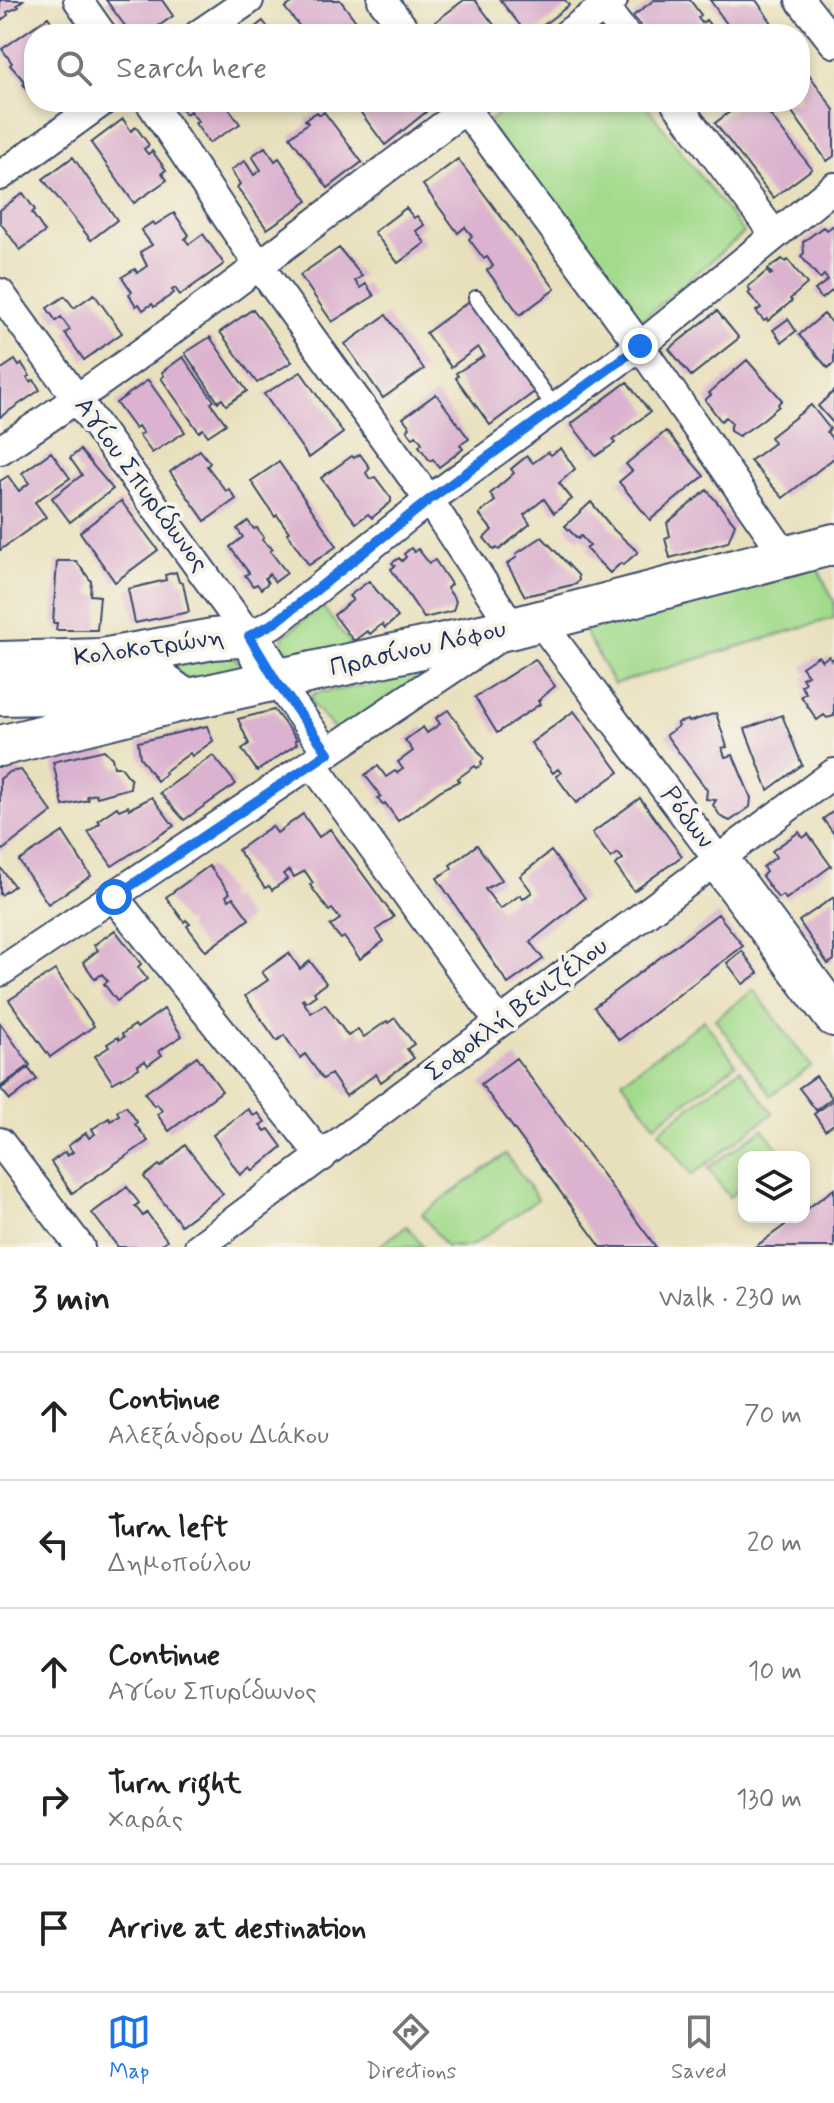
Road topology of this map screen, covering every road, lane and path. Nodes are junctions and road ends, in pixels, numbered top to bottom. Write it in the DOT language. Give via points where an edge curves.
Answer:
graph roads {
  1 [pos="78,0"];
  2 [pos="249,0"];
  3 [pos="382,0"];
  4 [pos="800,0"];
  5 [pos="608,3"];
  6 [pos="95,24"];
  7 [pos="214,24"];
  8 [pos="400,24"];
  9 [pos="580,24"];
  10 [pos="620,24"];
  11 [pos="834,43"];
  12 [pos="88,112"];
  13 [pos="157,112"];
  14 [pos="457,112"];
  15 [pos="473,112"];
  16 [pos="682,112"];
  17 [pos="0,176"];
  18 [pos="834,187"];
  19 [pos="774,234"];
  20 [pos="260,267"];
  21 [pos="0,293"];
  22 [pos="476,298"];
  23 [pos="640,346"];
  24 [pos="79,399"];
  25 [pos="555,408"];
  26 [pos="0,450"];
  27 [pos="429,500"];
  28 [pos="819,553"];
  29 [pos="526,624"];
  30 [pos="249,636"];
  31 [pos="0,662"];
  32 [pos="276,681"];
  33 [pos="0,695"];
  34 [pos="185,700"];
  35 [pos="0,746"];
  36 [pos="320,758"];
  37 [pos="834,773"];
  38 [pos="719,861"];
  39 [pos="114,897"];
  40 [pos="0,972"];
  41 [pos="834,1016"];
  42 [pos="499,1022"];
  43 [pos="0,1142"];
  44 [pos="322,1157"];
  45 [pos="80,1247"];
  46 [pos="199,1247"];
  1 -- 6 [label="street"];
  2 -- 7 [label="street"];
  3 -- 8 [label="street"];
  4 -- 11 [label="street"];
  5 -- 9 [label="street"];
  5 -- 10 [label="street"];
  12 -- 17 [label="street"];
  13 -- 20 [label="street, Ρόδων"];
  14 -- 20 [label="street"];
  15 -- 23 [label="street"];
  16 -- 19 [label="street"];
  18 -- 19 [label="street"];
  19 -- 23 [label="street"];
  20 -- 24 [label="street"];
  20 -- 27 [label="street, Ρόδων"];
  21 -- 24 [label="street, Αγίου Σπυρίδωνος"];
  22 -- 25 [label="lane"];
  23 -- 25 [label="street"];
  23 -- 28 [label="street"];
  24 -- 26 [label="street"];
  24 -- 30 [label="street, Αγίου Σπυρίδωνος"];
  25 -- 27 [label="street"];
  27 -- 29 [label="street, Ρόδων"];
  27 -- 30 [label="street" via="276,622"];
  28 -- 29 [label="street, Πρασίνου Λόφου"];
  29 -- 32 [label="street, Πρασίνου Λόφου"];
  29 -- 36 [label="street"];
  29 -- 38 [label="street, Ρόδων"];
  30 -- 31 [label="street, Κολοκοτρώνη" via="102,659"];
  30 -- 32 [label="street, Αγίου Σπυρίδωνος"];
  32 -- 34 [label="street, Πρασίνου Λόφου"];
  32 -- 36 [label="street"];
  33 -- 34 [label="street, Κολοκοτρώνη" via="158,680"];
  34 -- 35 [label="street, Πρασίνου Λόφου"];
  36 -- 39 [label="street"];
  36 -- 42 [label="street"];
  37 -- 38 [label="street, Σοφοκλή Βενιζέλου"];
  38 -- 41 [label="street, Ρόδων"];
  38 -- 42 [label="street, Σοφοκλή Βενιζέλου"];
  39 -- 40 [label="street"];
  39 -- 44 [label="street"];
  42 -- 44 [label="street, Σοφοκλή Βενιζέλου"];
  43 -- 45 [label="street"];
  44 -- 46 [label="street, Σοφοκλή Βενιζέλου"];
}
